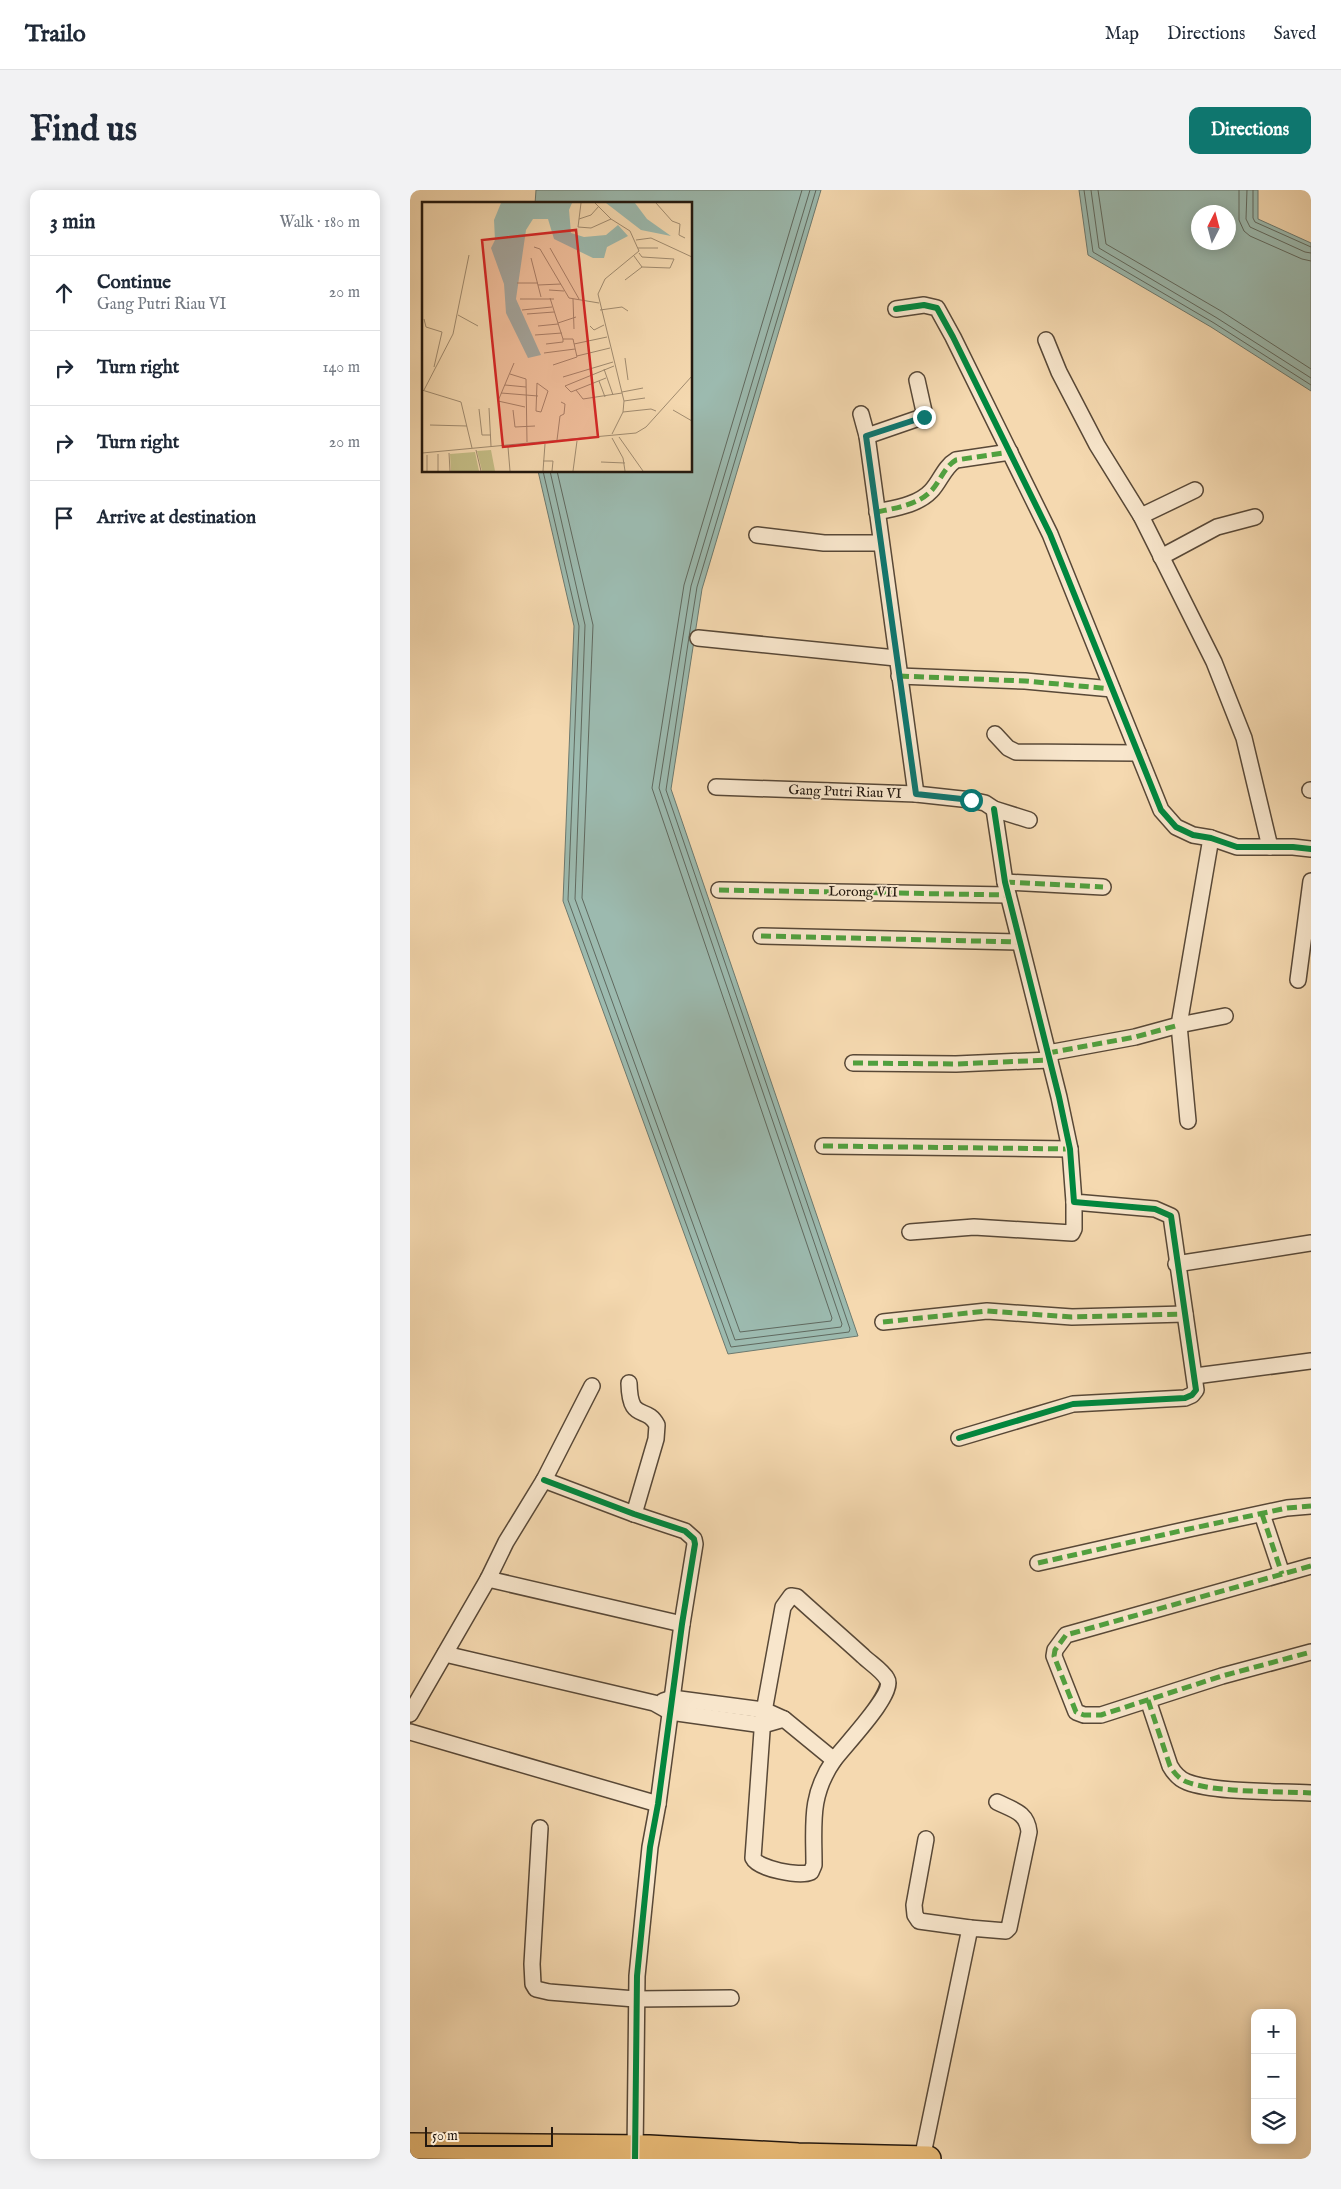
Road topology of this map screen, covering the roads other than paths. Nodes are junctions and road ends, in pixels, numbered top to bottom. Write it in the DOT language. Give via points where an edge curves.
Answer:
graph roads {
  1 [pos="896,309"];
  2 [pos="1046,340"];
  3 [pos="917,380"];
  4 [pos="861,414"];
  5 [pos="866,436"];
  6 [pos="1010,452"];
  7 [pos="1195,490"];
  8 [pos="877,512"];
  9 [pos="1141,516"];
  10 [pos="1255,517"];
  11 [pos="757,535"];
  12 [pos="881,542"];
  13 [pos="1161,557"];
  14 [pos="698,638"];
  15 [pos="896,658"];
  16 [pos="899,676"];
  17 [pos="1112,690"];
  18 [pos="995,734"];
  19 [pos="1138,753"];
  20 [pos="716,787"];
  21 [pos="916,794"];
  22 [pos="994,809"];
  23 [pos="1028,820"];
  24 [pos="1211,838"];
  25 [pos="1270,847"];
  26 [pos="1311,850"];
  27 [pos="1311,881"];
  28 [pos="1103,887"];
  29 [pos="1006,888"];
  30 [pos="719,890"];
  31 [pos="761,936"];
  32 [pos="1018,942"];
  33 [pos="1298,980"];
  34 [pos="1225,1016"];
  35 [pos="1179,1025"];
  36 [pos="1049,1056"];
  37 [pos="853,1063"];
  38 [pos="1188,1121"];
  39 [pos="823,1146"];
  40 [pos="1070,1149"];
  41 [pos="1074,1202"];
  42 [pos="910,1232"];
  43 [pos="1311,1243"];
  44 [pos="1176,1264"];
  45 [pos="1185,1314"];
  46 [pos="883,1322"];
  47 [pos="1311,1361"];
  48 [pos="1195,1376"];
  49 [pos="629,1383"];
  50 [pos="592,1386"];
  51 [pos="959,1438"];
  52 [pos="544,1480"];
  53 [pos="1311,1506"];
  54 [pos="634,1514"];
  55 [pos="1262,1514"];
  56 [pos="1038,1563"];
  57 [pos="1311,1566"];
  58 [pos="1282,1574"];
  59 [pos="488,1579"];
  60 [pos="682,1624"];
  61 [pos="1311,1652"];
  62 [pos="445,1654"];
  63 [pos="1148,1700"];
  64 [pos="671,1705"];
  65 [pos="410,1714"];
  66 [pos="763,1718"];
  67 [pos="410,1732"];
  68 [pos="834,1760"];
  69 [pos="1311,1793"];
  70 [pos="997,1802"];
  71 [pos="658,1804"];
  72 [pos="540,1828"];
  73 [pos="926,1839"];
  74 [pos="970,1928"];
  75 [pos="732,1998"];
  76 [pos="635,2000"];
  77 [pos="410,2146"];
  78 [pos="635,2153"];
  79 [pos="716,2155"];
  80 [pos="922,2159"];
  81 [pos="928,2159"];
  1 -- 6 [label="street" via="924,305 937,308"];
  2 -- 9 [label="street" via="1096,445"];
  3 -- 5 [label="street" via="926,416"];
  4 -- 5 [label="street"];
  5 -- 8 [label="street"];
  6 -- 8 [label="street" via="956,460 927,494 903,507"];
  6 -- 17 [label="street" via="1050,534"];
  7 -- 9 [label="street"];
  8 -- 12 [label="street"];
  9 -- 13 [label="street"];
  10 -- 13 [label="street" via="1217,527"];
  11 -- 12 [label="street" via="824,543"];
  12 -- 15 [label="street"];
  13 -- 25 [label="street" via="1214,662 1244,738"];
  14 -- 15 [label="street"];
  15 -- 16 [label="street"];
  16 -- 17 [label="street" via="1025,681"];
  16 -- 21 [label="street"];
  17 -- 19 [label="street"];
  18 -- 19 [label="street" via="1016,752"];
  19 -- 24 [label="street" via="1161,810 1176,828"];
  20 -- 21 [label="street, Gang Putri Riau VI"];
  21 -- 22 [label="street, Gang Putri Riau VI" via="971,800"];
  22 -- 23 [label="street, Gang Putri Riau VI"];
  22 -- 29 [label="street"];
  24 -- 25 [label="street" via="1237,847"];
  24 -- 35 [label="street"];
  25 -- 26 [label="street"];
  27 -- 33 [label="street"];
  28 -- 29 [label="street, Lorong VII"];
  29 -- 30 [label="street, Lorong VII"];
  29 -- 32 [label="street"];
  31 -- 32 [label="street"];
  32 -- 36 [label="street"];
  34 -- 35 [label="street"];
  35 -- 36 [label="street"];
  35 -- 38 [label="street"];
  36 -- 37 [label="street" via="956,1064"];
  36 -- 40 [label="street"];
  39 -- 40 [label="street"];
  40 -- 41 [label="street"];
  41 -- 42 [label="street" via="1072,1232 974,1227"];
  41 -- 44 [label="street" via="1156,1209 1168,1213 1172,1222"];
  43 -- 44 [label="street"];
  44 -- 45 [label="street"];
  45 -- 46 [label="street" via="1072,1317 987,1311"];
  45 -- 48 [label="street"];
  47 -- 48 [label="street"];
  48 -- 51 [label="street" via="1196,1390 1184,1398 1073,1404"];
  49 -- 54 [label="street" via="631,1405 657,1425 656,1439"];
  50 -- 52 [label="street"];
  52 -- 54 [label="street"];
  52 -- 59 [label="street" via="506,1542"];
  53 -- 55 [label="street"];
  54 -- 60 [label="street" via="685,1531 694,1539"];
  55 -- 56 [label="street"];
  55 -- 58 [label="street"];
  57 -- 58 [label="street"];
  58 -- 63 [label="street" via="1066,1636 1059,1641 1054,1656 1076,1712 1101,1715"];
  59 -- 60 [label="street"];
  59 -- 62 [label="street"];
  60 -- 64 [label="street"];
  61 -- 63 [label="street"];
  62 -- 64 [label="street"];
  62 -- 65 [label="street"];
  63 -- 69 [label="street" via="1170,1766 1186,1781 1243,1790"];
  64 -- 66 [label="street"];
  64 -- 71 [label="street"];
  66 -- 68 [label="street" via="784,1720"];
  66 -- 68 [label="street" via="753,1842 753,1858 760,1866 803,1874 811,1872 814,1866 814,1802"];
  66 -- 68 [label="street" via="783,1607 791,1596 797,1597 888,1680 887,1692"];
  67 -- 71 [label="street"];
  70 -- 74 [label="street" via="1022,1815 1028,1824 1013,1914 1006,1930"];
  71 -- 76 [label="street" via="650,1847"];
  72 -- 76 [label="street" via="533,1984 536,1989 549,1992"];
  73 -- 74 [label="street" via="915,1915 919,1921"];
  74 -- 80 [label="street"];
  75 -- 76 [label="street"];
  76 -- 78 [label="street"];
  77 -- 78 [label="highway"];
  78 -- 79 [label="highway"];
  79 -- 80 [label="highway"];
  80 -- 81 [label="highway"];
}
